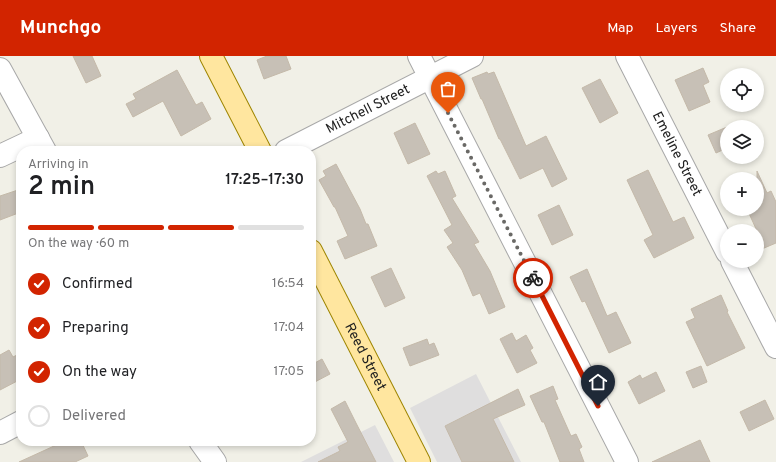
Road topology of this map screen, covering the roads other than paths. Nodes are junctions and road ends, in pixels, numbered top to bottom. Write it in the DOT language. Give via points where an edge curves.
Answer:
graph roads {
  1 [pos="211,56"];
  2 [pos="419,56"];
  3 [pos="472,56"];
  4 [pos="627,56"];
  5 [pos="0,69"];
  6 [pos="430,77"];
  7 [pos="42,145"];
  8 [pos="257,146"];
  9 [pos="296,146"];
  10 [pos="16,152"];
  11 [pos="0,156"];
  12 [pos="720,238"];
  13 [pos="316,261"];
  14 [pos="736,268"];
  15 [pos="776,347"];
  16 [pos="16,425"];
  17 [pos="0,433"];
  18 [pos="204,446"];
  19 [pos="215,462"];
  20 [pos="419,462"];
  21 [pos="627,462"];
  1 -- 8 [label="main road"];
  2 -- 6 [label="street"];
  3 -- 6 [label="street, Mitchell Street"];
  4 -- 12 [label="street, Emeline Street"];
  5 -- 7 [label="street"];
  6 -- 9 [label="street, Mitchell Street"];
  6 -- 21 [label="street"];
  10 -- 11 [label="street"];
  13 -- 20 [label="main road, Reed Street"];
  14 -- 15 [label="street"];
  16 -- 17 [label="street"];
  18 -- 19 [label="street"];
}
